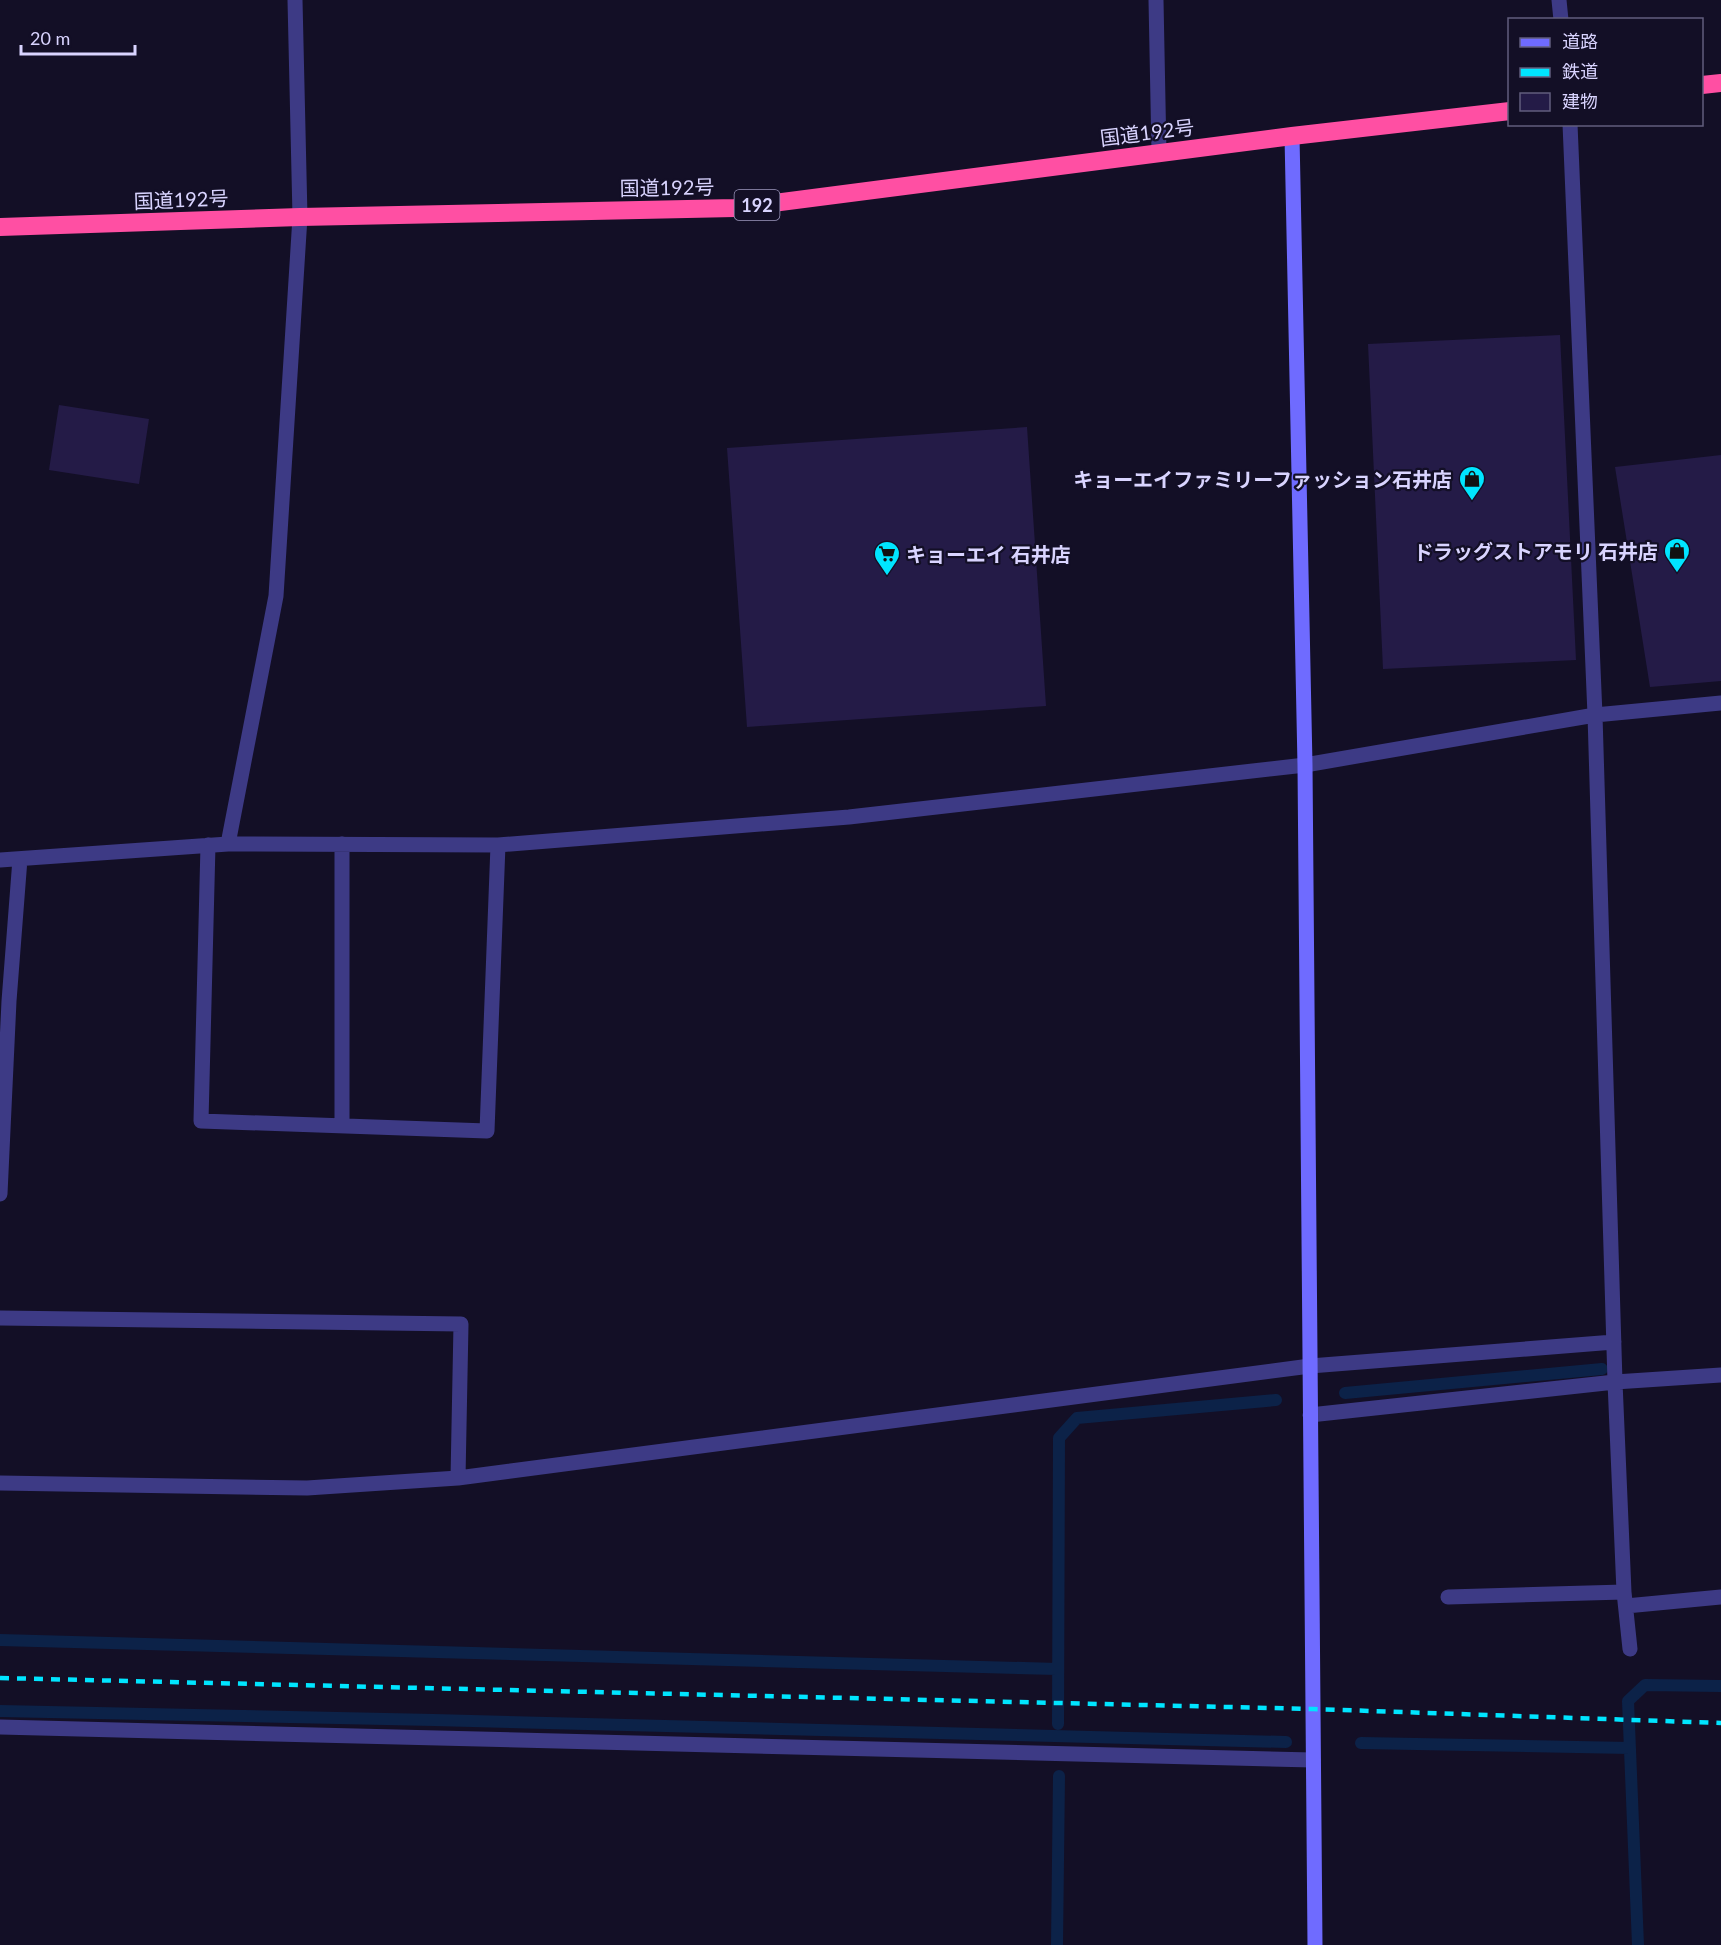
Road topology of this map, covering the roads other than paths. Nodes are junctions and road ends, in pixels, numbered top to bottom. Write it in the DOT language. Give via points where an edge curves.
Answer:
graph roads {
  1 [pos="295,0"];
  2 [pos="1156,0"];
  3 [pos="1559,0"];
  4 [pos="1561,18"];
  5 [pos="1721,83"];
  6 [pos="1703,85"];
  7 [pos="1508,111"];
  8 [pos="1570,126"];
  9 [pos="1292,136"];
  10 [pos="1159,153"];
  11 [pos="300,217"];
  12 [pos="0,227"];
  13 [pos="1721,703"];
  14 [pos="1595,715"];
  15 [pos="1305,765"];
  16 [pos="228,844"];
  17 [pos="342,844"];
  18 [pos="208,845"];
  19 [pos="498,845"];
  20 [pos="20,859"];
  21 [pos="0,860"];
  22 [pos="342,1126"];
  23 [pos="0,1194"];
  24 [pos="0,1318"];
  25 [pos="1614,1342"];
  26 [pos="1310,1366"];
  27 [pos="1721,1375"];
  28 [pos="1615,1382"];
  29 [pos="1310,1415"];
  30 [pos="458,1478"];
  31 [pos="0,1483"];
  32 [pos="1448,1597"];
  33 [pos="1721,1597"];
  34 [pos="1625,1599"];
  35 [pos="1630,1649"];
  36 [pos="0,1727"];
  37 [pos="1313,1760"];
  38 [pos="1315,1945"];
  1 -- 11 [label="street"];
  2 -- 10 [label="street"];
  3 -- 4 [label="street"];
  5 -- 6 [label="highway"];
  7 -- 9 [label="highway, 国道192号 / 192"];
  8 -- 14 [label="street"];
  9 -- 10 [label="highway, 国道192号 / 192"];
  9 -- 15 [label="street"];
  10 -- 11 [label="highway, 国道192号 / 192" via="735,208"];
  11 -- 12 [label="highway, 国道192号 / 192"];
  11 -- 16 [label="street" via="276,596"];
  13 -- 14 [label="street"];
  14 -- 15 [label="street"];
  14 -- 25 [label="street"];
  15 -- 19 [label="street" via="849,817"];
  15 -- 26 [label="street"];
  16 -- 17 [label="street"];
  16 -- 18 [label="street"];
  17 -- 19 [label="street"];
  17 -- 22 [label="street"];
  18 -- 20 [label="street"];
  18 -- 22 [label="street" via="201,1121"];
  19 -- 22 [label="street" via="487,1131"];
  20 -- 21 [label="street"];
  20 -- 23 [label="street"];
  24 -- 30 [label="street" via="461,1324"];
  25 -- 26 [label="street"];
  25 -- 28 [label="street"];
  26 -- 29 [label="street"];
  26 -- 30 [label="street"];
  27 -- 28 [label="street"];
  28 -- 29 [label="street"];
  28 -- 34 [label="street"];
  29 -- 37 [label="street"];
  30 -- 31 [label="street" via="307,1488"];
  32 -- 34 [label="street"];
  33 -- 34 [label="street"];
  34 -- 35 [label="street"];
  36 -- 37 [label="street"];
  37 -- 38 [label="street"];
}
